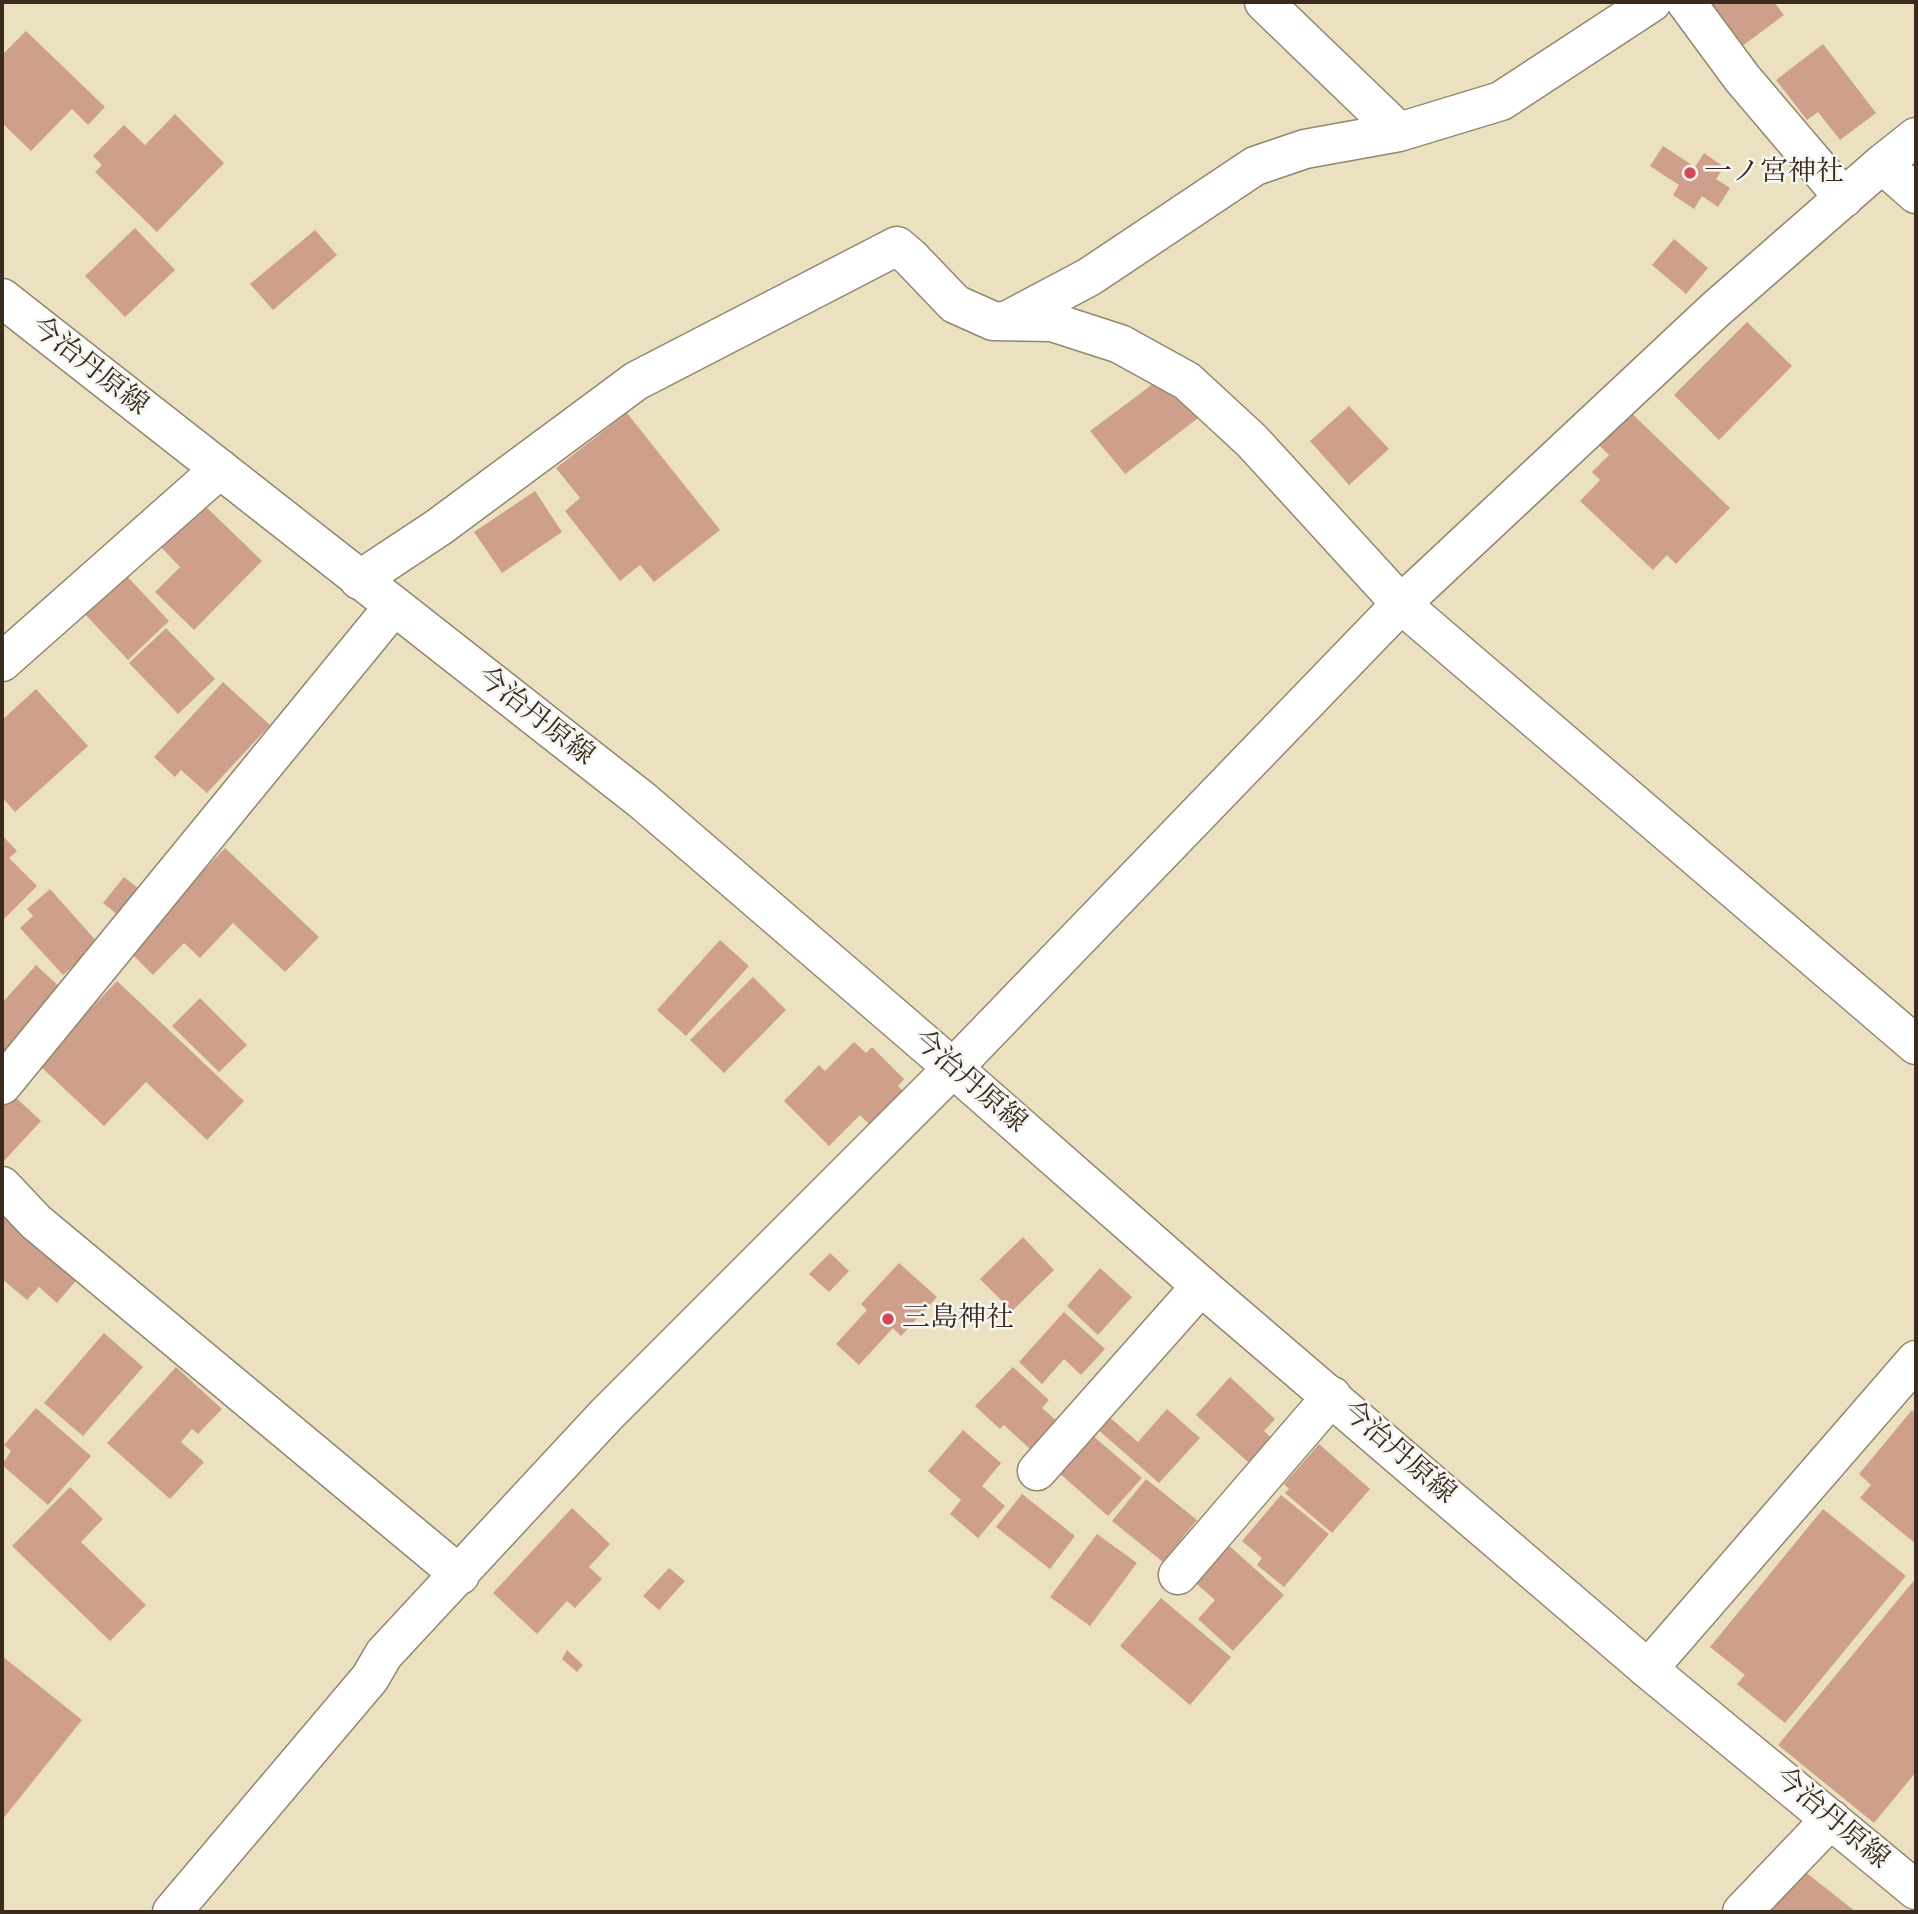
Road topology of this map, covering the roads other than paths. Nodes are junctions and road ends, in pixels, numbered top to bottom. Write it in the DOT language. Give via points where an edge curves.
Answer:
graph roads {
  1 [pos="1264,2"];
  2 [pos="1652,2"];
  3 [pos="1686,2"];
  4 [pos="1399,132"];
  5 [pos="1916,137"];
  6 [pos="1882,164"];
  7 [pos="1916,194"];
  8 [pos="1844,198"];
  9 [pos="2,298"];
  10 [pos="1006,321"];
  11 [pos="220,469"];
  12 [pos="359,580"];
  13 [pos="1401,604"];
  14 [pos="394,606"];
  15 [pos="2,663"];
  16 [pos="1916,1045"];
  17 [pos="953,1068"];
  18 [pos="2,1085"];
  19 [pos="2,1186"];
  20 [pos="1201,1286"];
  21 [pos="1916,1360"];
  22 [pos="1332,1396"];
  23 [pos="1037,1471"];
  24 [pos="460,1575"];
  25 [pos="1178,1575"];
  26 [pos="1648,1669"];
  27 [pos="1831,1819"];
  28 [pos="1916,1890"];
  29 [pos="172,1912"];
  30 [pos="1742,1912"];
  1 -- 4 [label="street"];
  2 -- 4 [label="street" via="1501,102"];
  3 -- 8 [label="street" via="1742,78"];
  4 -- 10 [label="street" via="1305,149 1255,166 1090,277"];
  5 -- 6 [label="street"];
  6 -- 7 [label="street"];
  6 -- 8 [label="street"];
  8 -- 13 [label="street" via="1715,310"];
  9 -- 11 [label="street, 今治丹原線"];
  10 -- 12 [label="street" via="993,321 955,304 897,246 636,381 439,527"];
  10 -- 13 [label="street" via="1052,322 1120,344 1187,381 1252,441"];
  11 -- 12 [label="street, 今治丹原線"];
  11 -- 15 [label="street"];
  12 -- 14 [label="street, 今治丹原線"];
  13 -- 16 [label="street"];
  13 -- 17 [label="street"];
  14 -- 17 [label="street, 今治丹原線" via="643,801"];
  14 -- 18 [label="street"];
  17 -- 20 [label="street, 今治丹原線"];
  17 -- 24 [label="street" via="607,1415"];
  19 -- 24 [label="street" via="36,1222"];
  20 -- 22 [label="street, 今治丹原線"];
  20 -- 23 [label="street"];
  21 -- 26 [label="street"];
  22 -- 25 [label="street"];
  22 -- 26 [label="street, 今治丹原線"];
  24 -- 29 [label="street" via="384,1654 370,1678"];
  26 -- 27 [label="street, 今治丹原線"];
  27 -- 28 [label="street, 今治丹原線"];
  27 -- 30 [label="street"];
}
